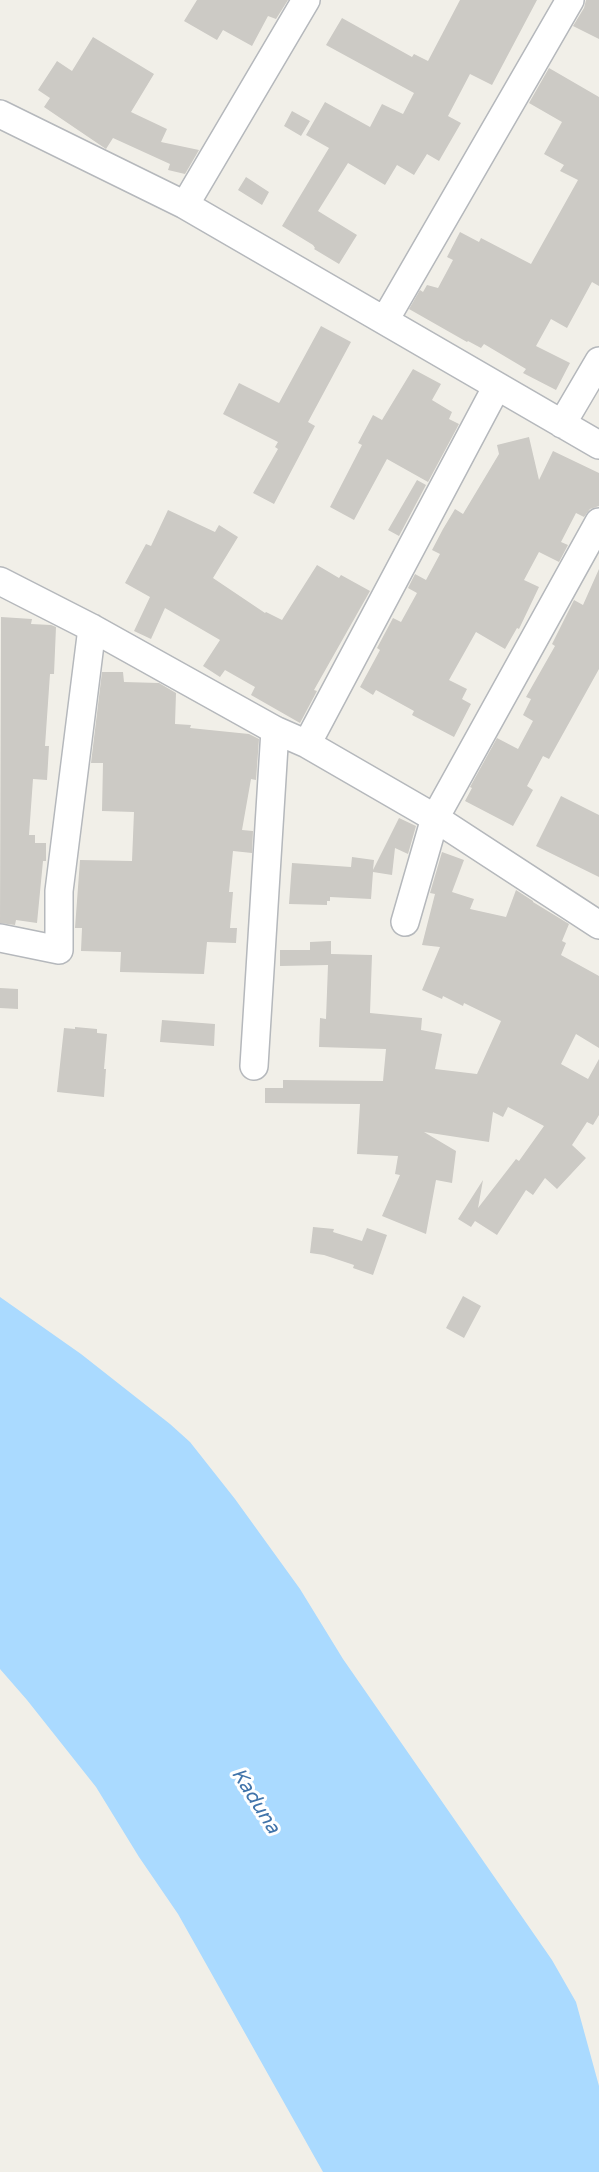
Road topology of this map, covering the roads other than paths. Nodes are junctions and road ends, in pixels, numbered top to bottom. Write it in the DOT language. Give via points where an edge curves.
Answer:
graph roads {
  1 [pos="306,0"];
  2 [pos="570,0"];
  3 [pos="0,114"];
  4 [pos="185,205"];
  5 [pos="385,320"];
  6 [pos="599,361"];
  7 [pos="497,386"];
  8 [pos="562,424"];
  9 [pos="599,445"];
  10 [pos="599,522"];
  11 [pos="0,581"];
  12 [pos="92,628"];
  13 [pos="275,730"];
  14 [pos="306,744"];
  15 [pos="435,818"];
  16 [pos="405,922"];
  17 [pos="599,925"];
  18 [pos="0,938"];
  19 [pos="254,1066"];
  1 -- 4 [label="street"];
  2 -- 5 [label="street"];
  3 -- 4 [label="street"];
  4 -- 5 [label="street"];
  5 -- 7 [label="street"];
  6 -- 8 [label="street"];
  7 -- 8 [label="street"];
  7 -- 14 [label="street"];
  8 -- 9 [label="street"];
  10 -- 15 [label="street"];
  11 -- 12 [label="street"];
  12 -- 13 [label="street"];
  12 -- 18 [label="street" via="59,891 59,950"];
  13 -- 14 [label="street"];
  13 -- 19 [label="street"];
  14 -- 15 [label="street"];
  15 -- 16 [label="street"];
  15 -- 17 [label="street"];
}
